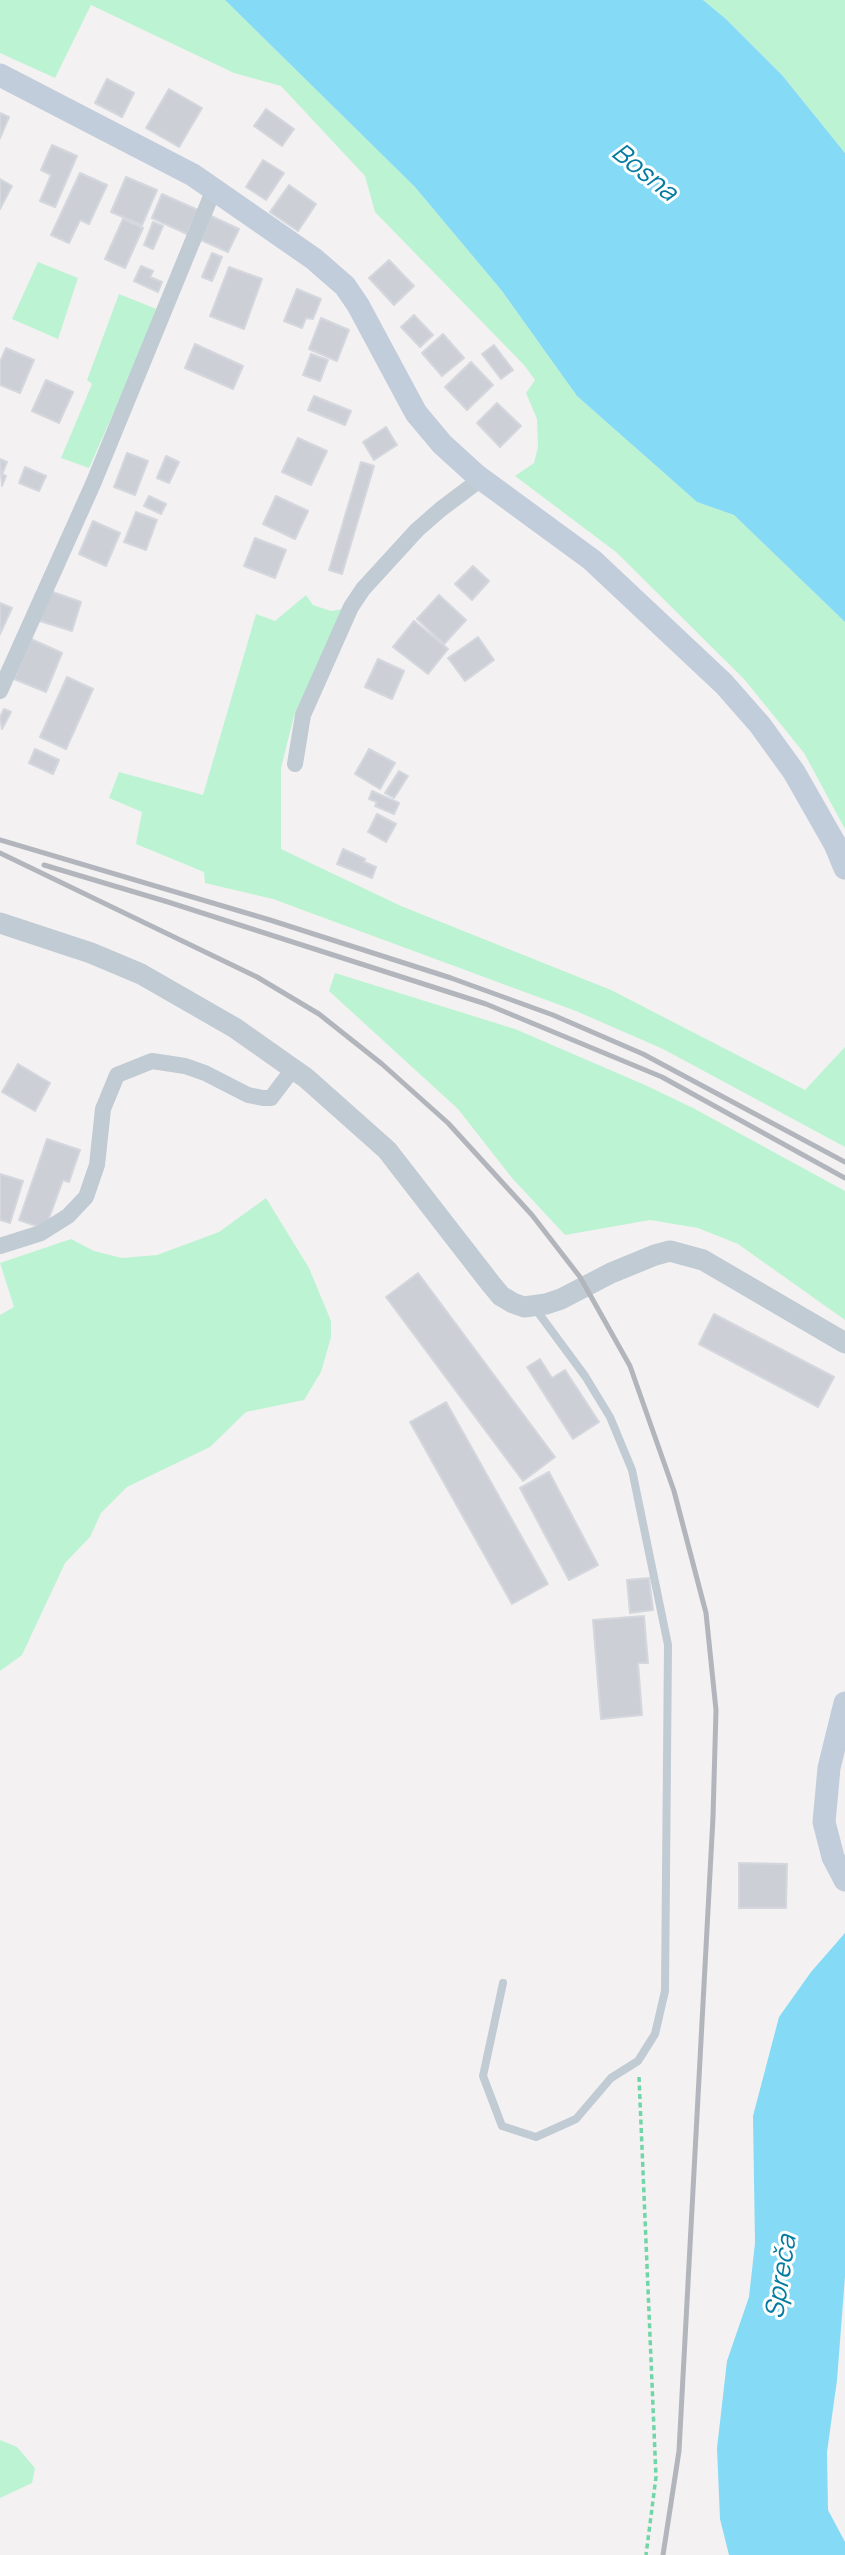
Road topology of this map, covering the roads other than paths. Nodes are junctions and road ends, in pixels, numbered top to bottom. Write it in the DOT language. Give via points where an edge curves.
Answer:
graph roads {
  1 [pos="0,75"];
  2 [pos="214,189"];
  3 [pos="481,479"];
  4 [pos="0,691"];
  5 [pos="295,764"];
  6 [pos="845,868"];
  7 [pos="0,923"];
  8 [pos="293,1069"];
  9 [pos="0,1246"];
  10 [pos="534,1307"];
  11 [pos="845,1343"];
  12 [pos="845,1703"];
  13 [pos="845,1880"];
  14 [pos="503,1983"];
  1 -- 2 [label="main road"];
  2 -- 3 [label="main road" via="345,286 416,413"];
  2 -- 4 [label="street" via="93,485"];
  3 -- 5 [label="street" via="417,530 351,607 303,715"];
  3 -- 6 [label="main road" via="592,560 724,684 794,772"];
  7 -- 8 [label="street" via="141,974 235,1028"];
  8 -- 9 [label="street" via="271,1097 263,1098 185,1066 152,1061 117,1075 103,1109 97,1165 86,1197 68,1216 41,1233"];
  8 -- 10 [label="street" via="387,1150 501,1296"];
  10 -- 11 [label="street" via="670,1251 703,1260"];
  10 -- 14 [label="lane" via="610,1417 632,1469 668,1646 665,1991 655,2035 638,2060 611,2078 576,2119 536,2137 502,2126 483,2076"];
  12 -- 13 [label="main road" via="824,1822"];
}
